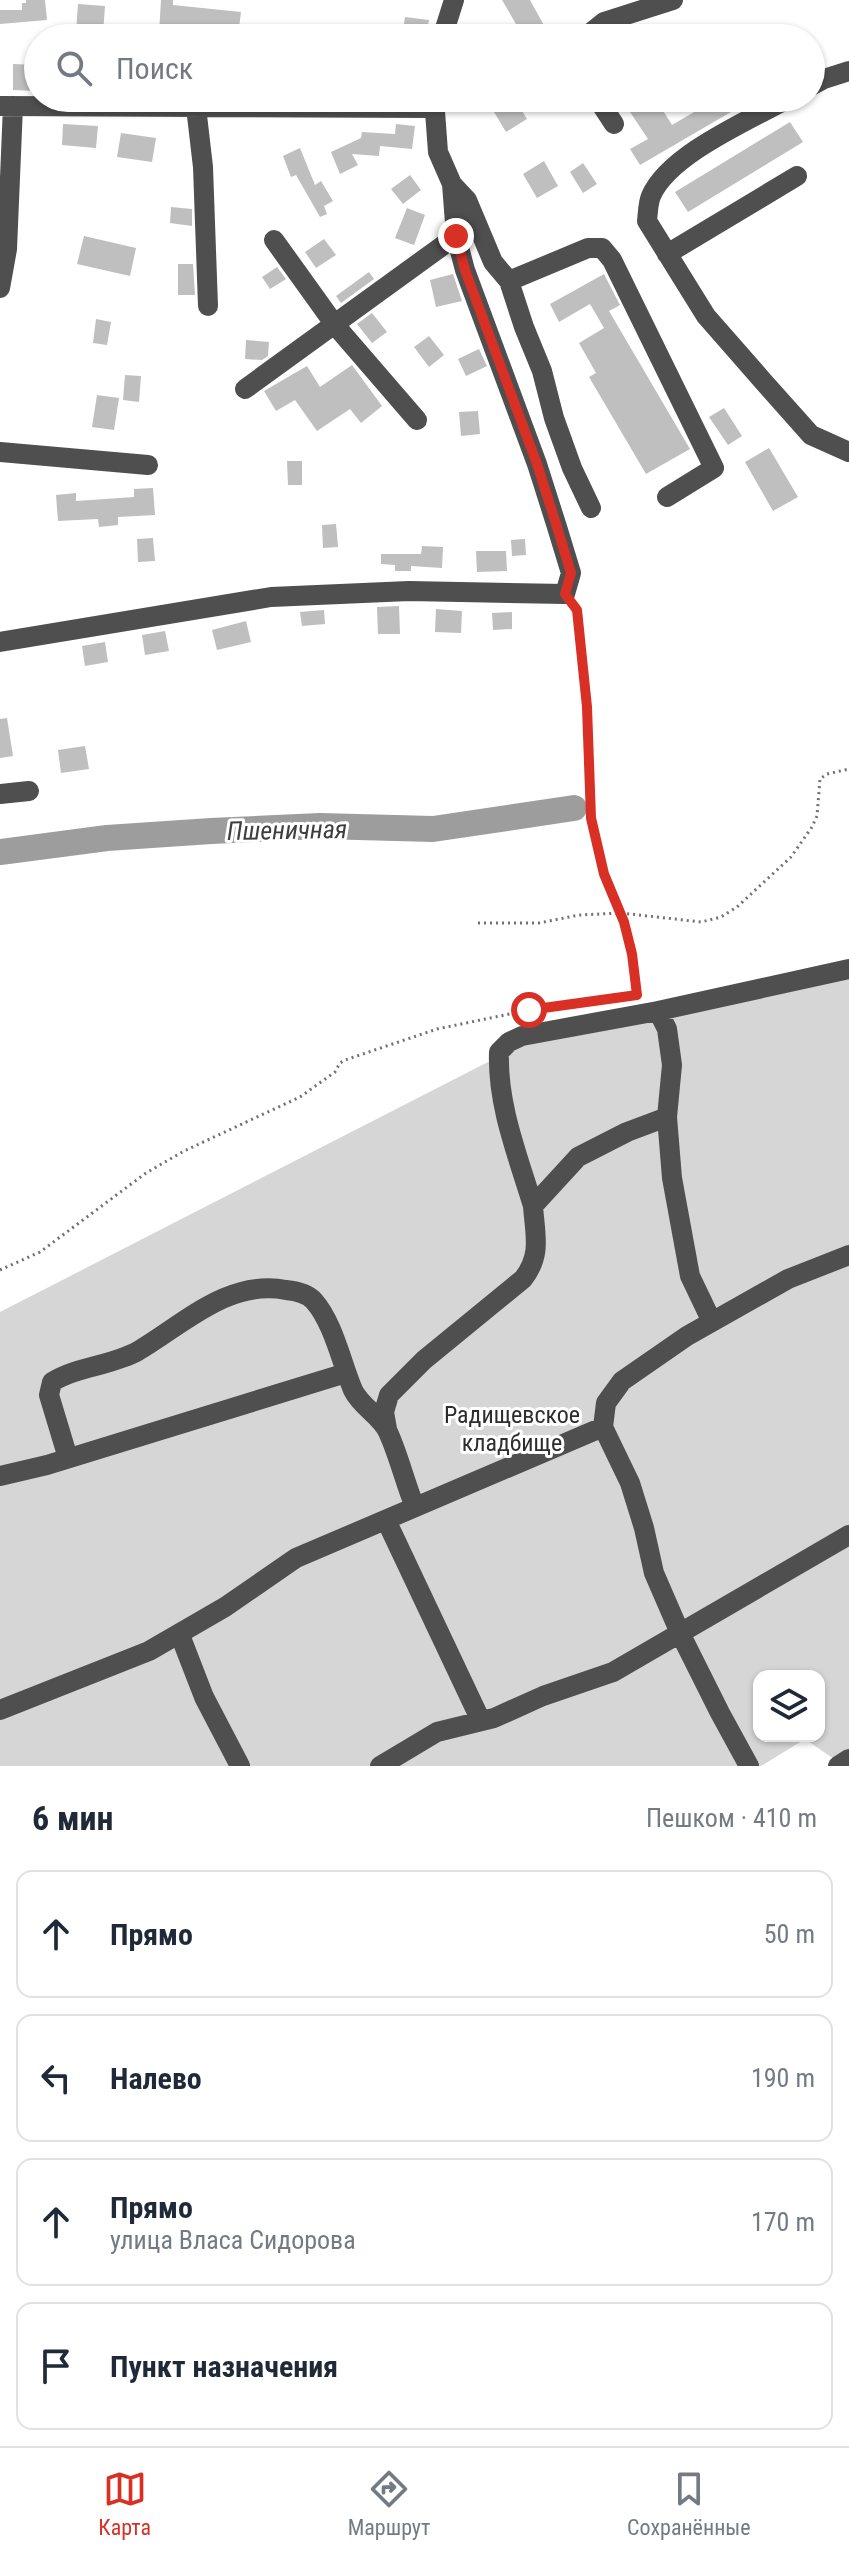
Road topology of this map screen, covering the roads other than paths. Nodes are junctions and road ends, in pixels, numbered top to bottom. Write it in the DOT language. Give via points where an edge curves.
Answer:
graph roads {
  1 [pos="438,0"];
  2 [pos="454,0"];
  3 [pos="673,0"];
  4 [pos="436,24"];
  5 [pos="446,24"];
  6 [pos="602,24"];
  7 [pos="849,71"];
  8 [pos="825,79"];
  9 [pos="6,106"];
  10 [pos="197,112"];
  11 [pos="435,112"];
  12 [pos="606,112"];
  13 [pos="764,112"];
  14 [pos="614,124"];
  15 [pos="797,176"];
  16 [pos="452,184"];
  17 [pos="456,236"];
  18 [pos="274,240"];
  19 [pos="667,254"];
  20 [pos="509,281"];
  21 [pos="0,288"];
  22 [pos="208,306"];
  23 [pos="335,325"];
  24 [pos="245,389"];
  25 [pos="417,420"];
  26 [pos="0,452"];
  27 [pos="849,452"];
  28 [pos="148,465"];
  29 [pos="667,497"];
  30 [pos="591,508"];
  31 [pos="0,642"];
  32 [pos="29,791"];
  33 [pos="0,794"];
  34 [pos="849,969"];
  35 [pos="658,1011"];
  36 [pos="667,1117"];
  37 [pos="533,1206"];
  38 [pos="849,1255"];
  39 [pos="712,1322"];
  40 [pos="346,1373"];
  41 [pos="603,1427"];
  42 [pos="387,1429"];
  43 [pos="68,1458"];
  44 [pos="0,1476"];
  45 [pos="415,1507"];
  46 [pos="386,1520"];
  47 [pos="849,1535"];
  48 [pos="680,1633"];
  49 [pos="180,1635"];
  50 [pos="0,1709"];
  51 [pos="481,1721"];
  52 [pos="849,1759"];
  53 [pos="240,1766"];
  54 [pos="380,1766"];
  55 [pos="749,1766"];
  56 [pos="838,1766"];
  1 -- 4 [label="street"];
  2 -- 5 [label="street"];
  3 -- 6 [label="street"];
  7 -- 8 [label="street"];
  9 -- 21 [label="street" via="7,249"];
  10 -- 22 [label="street"];
  11 -- 16 [label="street" via="438,152"];
  12 -- 14 [label="street"];
  13 -- 19 [label="street" via="668,170 651,197 647,221"];
  15 -- 19 [label="street"];
  16 -- 17 [label="street"];
  16 -- 20 [label="street" via="467,200 493,262"];
  17 -- 23 [label="street"];
  17 -- 31 [label="street" via="557,527 571,573 565,594 409,591 271,597"];
  18 -- 23 [label="street"];
  19 -- 27 [label="street" via="706,316 811,435"];
  20 -- 29 [label="street" via="588,248 602,248 612,260 714,468"];
  20 -- 30 [label="street" via="572,468"];
  23 -- 24 [label="street"];
  23 -- 25 [label="street"];
  26 -- 28 [label="street"];
  32 -- 33 [label="street"];
  34 -- 35 [label="street"];
  35 -- 36 [label="street" via="667,1029 672,1065"];
  35 -- 37 [label="street" via="522,1036 499,1052 504,1108"];
  36 -- 37 [label="street" via="578,1157"];
  36 -- 39 [label="street" via="690,1276"];
  37 -- 42 [label="street" via="533,1266 389,1395"];
  38 -- 39 [label="street" via="788,1279"];
  39 -- 41 [label="street" via="622,1381 606,1403"];
  40 -- 42 [label="street" via="355,1395"];
  40 -- 43 [label="street"];
  40 -- 43 [label="street" via="312,1298 276,1288 232,1294 135,1352 52,1382 49,1395"];
  41 -- 45 [label="street"];
  41 -- 48 [label="street" via="630,1483 654,1573"];
  42 -- 45 [label="street"];
  43 -- 44 [label="street"];
  45 -- 46 [label="street"];
  46 -- 49 [label="street" via="296,1558"];
  46 -- 51 [label="street"];
  47 -- 48 [label="street"];
  48 -- 51 [label="street" via="613,1672"];
  48 -- 55 [label="street"];
  49 -- 50 [label="street"];
  49 -- 53 [label="street"];
  51 -- 54 [label="street" via="437,1732"];
  52 -- 56 [label="street"];
}
